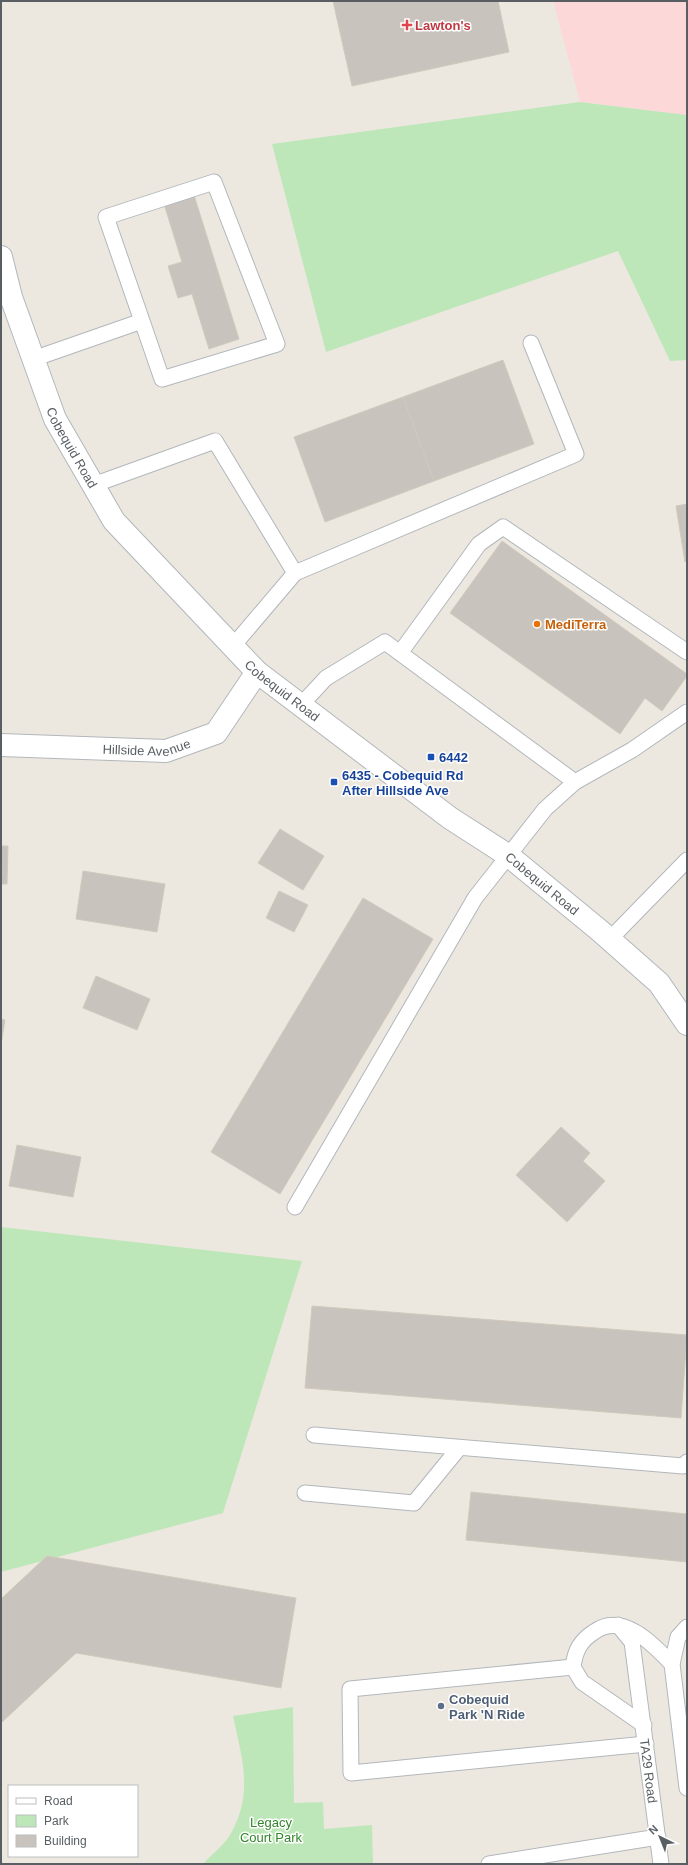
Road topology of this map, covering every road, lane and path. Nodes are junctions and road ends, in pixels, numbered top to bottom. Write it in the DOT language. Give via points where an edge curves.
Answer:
graph roads {
  1 [pos="1,257"];
  2 [pos="142,321"];
  3 [pos="531,343"];
  4 [pos="33,358"];
  5 [pos="93,485"];
  6 [pos="295,573"];
  7 [pos="232,646"];
  8 [pos="687,652"];
  9 [pos="400,653"];
  10 [pos="257,672"];
  11 [pos="300,706"];
  12 [pos="687,712"];
  13 [pos="1,745"];
  14 [pos="575,782"];
  15 [pos="509,856"];
  16 [pos="687,860"];
  17 [pos="610,939"];
  18 [pos="687,1024"];
  19 [pos="295,1207"];
  20 [pos="314,1435"];
  21 [pos="459,1448"];
  22 [pos="687,1462"];
  23 [pos="305,1493"];
  24 [pos="618,1625"];
  25 [pos="687,1627"];
  26 [pos="672,1664"];
  27 [pos="573,1668"];
  28 [pos="644,1725"];
  29 [pos="646,1744"];
  30 [pos="687,1788"];
  31 [pos="658,1837"];
  32 [pos="489,1864"];
  33 [pos="662,1864"];
  1 -- 4 [label="main road, Cobequid Road" via="11,297"];
  2 -- 2 [label="lane" via="162,379 277,344 214,182 106,217"];
  2 -- 4 [label="lane"];
  3 -- 6 [label="lane" via="576,454"];
  4 -- 5 [label="main road, Cobequid Road" via="55,419"];
  5 -- 6 [label="lane" via="215,441"];
  5 -- 7 [label="main road, Cobequid Road" via="114,521"];
  6 -- 7 [label="lane"];
  7 -- 10 [label="main road, Cobequid Road"];
  8 -- 9 [label="lane" via="503,528 479,544"];
  9 -- 11 [label="lane" via="385,642 326,678"];
  9 -- 14 [label="lane"];
  10 -- 11 [label="main road, Cobequid Road"];
  10 -- 13 [label="main road, Hillside Avenue" via="216,733 166,751"];
  11 -- 15 [label="main road, Cobequid Road" via="450,818"];
  12 -- 14 [label="lane" via="632,750"];
  14 -- 15 [label="lane" via="545,809"];
  15 -- 17 [label="main road, Cobequid Road"];
  15 -- 19 [label="lane" via="475,898"];
  16 -- 17 [label="lane"];
  17 -- 18 [label="main road, Cobequid Road" via="659,983"];
  20 -- 21 [label="lane"];
  21 -- 22 [label="lane" via="683,1466"];
  21 -- 23 [label="lane" via="414,1503"];
  24 -- 26 [label="lane" via="637,1632"];
  24 -- 27 [label="lane" via="601,1627 586,1637 576,1651"];
  24 -- 28 [label="lane, TA29 Road" via="632,1642"];
  25 -- 26 [label="lane" via="678,1637"];
  26 -- 30 [label="lane"];
  27 -- 28 [label="lane, TA29 Road" via="582,1682"];
  27 -- 29 [label="lane" via="350,1690 351,1774"];
  28 -- 29 [label="lane, TA29 Road"];
  29 -- 31 [label="lane, TA29 Road"];
  31 -- 32 [label="lane"];
  31 -- 33 [label="lane, TA29 Road"];
}
